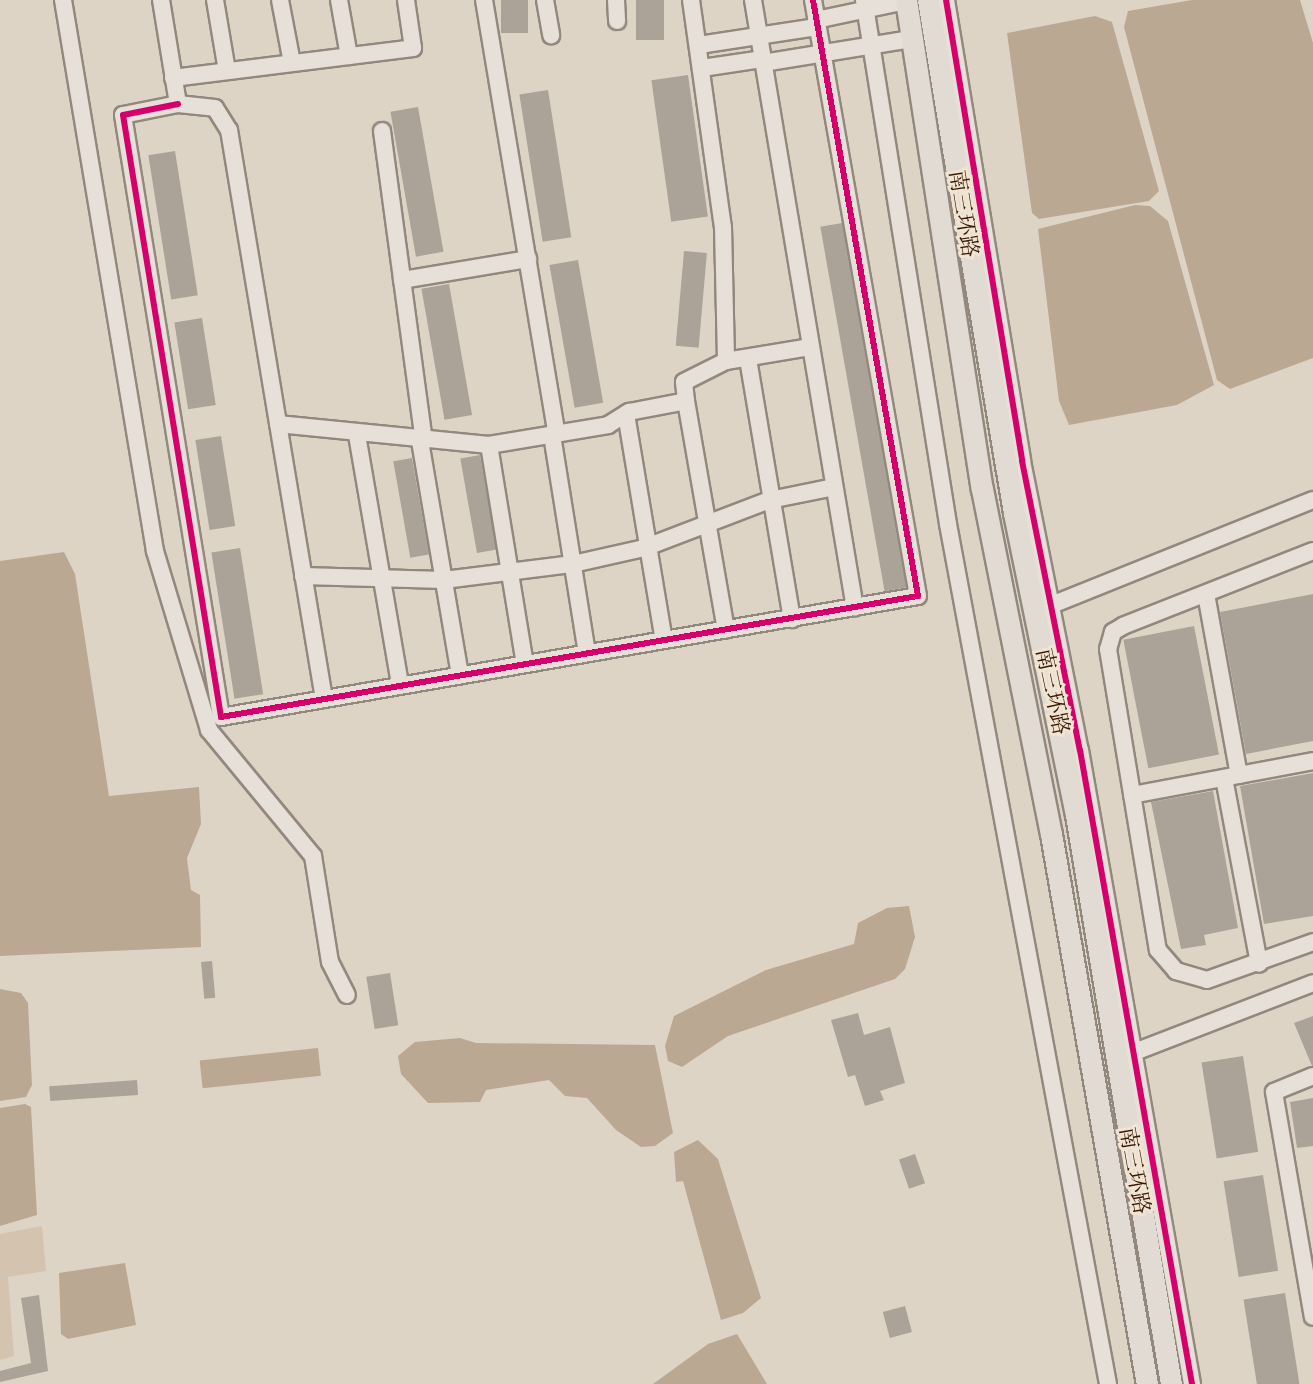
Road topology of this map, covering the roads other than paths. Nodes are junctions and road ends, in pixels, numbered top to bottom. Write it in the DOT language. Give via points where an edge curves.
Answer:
graph roads {
  1 [pos="63,0"];
  2 [pos="161,0"];
  3 [pos="215,0"];
  4 [pos="280,0"];
  5 [pos="339,0"];
  6 [pos="406,0"];
  7 [pos="484,0"];
  8 [pos="545,0"];
  9 [pos="616,0"];
  10 [pos="690,0"];
  11 [pos="753,0"];
  12 [pos="813,0"];
  13 [pos="906,0"];
  14 [pos="928,0"];
  15 [pos="946,0"];
  16 [pos="864,5"];
  17 [pos="617,21"];
  18 [pos="816,23"];
  19 [pos="551,35"];
  20 [pos="759,35"];
  21 [pos="911,39"];
  22 [pos="699,45"];
  23 [pos="870,46"];
  24 [pos="821,54"];
  25 [pos="349,56"];
  26 [pos="763,61"];
  27 [pos="292,63"];
  28 [pos="702,68"];
  29 [pos="227,71"];
  30 [pos="173,78"];
  31 [pos="178,104"];
  32 [pos="382,131"];
  33 [pos="528,259"];
  34 [pos="402,280"];
  35 [pos="811,347"];
  36 [pos="748,359"];
  37 [pos="726,361"];
  38 [pos="686,401"];
  39 [pos="626,414"];
  40 [pos="278,424"];
  41 [pos="554,434"];
  42 [pos="357,435"];
  43 [pos="422,441"];
  44 [pos="489,445"];
  45 [pos="834,487"];
  46 [pos="770,500"];
  47 [pos="1313,500"];
  48 [pos="708,525"];
  49 [pos="648,546"];
  50 [pos="1313,551"];
  51 [pos="573,564"];
  52 [pos="510,574"];
  53 [pos="303,576"];
  54 [pos="444,580"];
  55 [pos="382,581"];
  56 [pos="1206,594"];
  57 [pos="1049,606"];
  58 [pos="855,608"];
  59 [pos="792,619"];
  60 [pos="726,630"];
  61 [pos="664,640"];
  62 [pos="587,653"];
  63 [pos="525,664"];
  64 [pos="460,675"];
  65 [pos="400,686"];
  66 [pos="324,699"];
  67 [pos="1313,761"];
  68 [pos="1231,776"];
  69 [pos="1132,795"];
  70 [pos="1313,942"];
  71 [pos="1259,964"];
  72 [pos="1313,983"];
  73 [pos="347,995"];
  74 [pos="1132,1053"];
  75 [pos="1313,1076"];
  76 [pos="1306,1240"];
  77 [pos="1313,1317"];
  78 [pos="1108,1384"];
  79 [pos="1147,1384"];
  80 [pos="1171,1384"];
  81 [pos="1192,1384"];
  1 -- 73 [label="street" via="154,552 209,730 313,856 330,962"];
  2 -- 30 [label="street"];
  3 -- 29 [label="street"];
  4 -- 27 [label="street"];
  5 -- 25 [label="street"];
  6 -- 25 [label="street" via="413,48"];
  7 -- 33 [label="street"];
  8 -- 19 [label="street"];
  9 -- 17 [label="street"];
  10 -- 22 [label="street"];
  11 -- 20 [label="street"];
  12 -- 18 [label="street"];
  13 -- 16 [label="street"];
  13 -- 21 [label="main road, 南三环路"];
  14 -- 80 [label="main road, 南三环路" via="1014,513 1076,815"];
  15 -- 57 [label="street"];
  16 -- 18 [label="street"];
  16 -- 23 [label="street"];
  18 -- 20 [label="street"];
  18 -- 24 [label="street"];
  20 -- 22 [label="street"];
  20 -- 26 [label="street"];
  21 -- 23 [label="street"];
  21 -- 79 [label="main road, 南三环路" via="982,489 1052,834"];
  22 -- 28 [label="street"];
  23 -- 24 [label="street"];
  23 -- 78 [label="street" via="948,524"];
  24 -- 26 [label="street"];
  24 -- 58 [label="street" via="918,596"];
  25 -- 27 [label="street"];
  26 -- 28 [label="street"];
  26 -- 35 [label="street"];
  27 -- 29 [label="street"];
  28 -- 37 [label="street" via="723,227"];
  29 -- 30 [label="street"];
  30 -- 31 [label="street"];
  31 -- 40 [label="street" via="215,108 229,130"];
  31 -- 66 [label="street" via="123,115 221,717"];
  32 -- 34 [label="street"];
  33 -- 34 [label="street"];
  33 -- 41 [label="street"];
  34 -- 43 [label="street"];
  35 -- 36 [label="street"];
  35 -- 45 [label="street"];
  36 -- 37 [label="street"];
  36 -- 46 [label="street"];
  37 -- 38 [label="street" via="684,382"];
  38 -- 39 [label="street"];
  38 -- 48 [label="street"];
  39 -- 41 [label="street" via="608,425"];
  39 -- 49 [label="street"];
  40 -- 42 [label="street"];
  40 -- 53 [label="street"];
  41 -- 44 [label="street"];
  41 -- 51 [label="street"];
  42 -- 43 [label="street"];
  42 -- 55 [label="street"];
  43 -- 44 [label="street"];
  43 -- 54 [label="street"];
  44 -- 52 [label="street"];
  45 -- 46 [label="street"];
  45 -- 58 [label="street"];
  46 -- 48 [label="street"];
  46 -- 59 [label="street"];
  47 -- 57 [label="street"];
  48 -- 49 [label="street"];
  48 -- 60 [label="street"];
  49 -- 51 [label="street"];
  49 -- 61 [label="street"];
  50 -- 56 [label="street"];
  51 -- 52 [label="street"];
  51 -- 62 [label="street"];
  52 -- 54 [label="street"];
  52 -- 63 [label="street"];
  53 -- 55 [label="street"];
  53 -- 66 [label="street"];
  54 -- 55 [label="street"];
  54 -- 64 [label="street"];
  55 -- 65 [label="street"];
  56 -- 68 [label="street"];
  56 -- 69 [label="street" via="1123,626 1109,640"];
  57 -- 74 [label="street" via="1080,750"];
  58 -- 59 [label="street"];
  59 -- 60 [label="street"];
  60 -- 61 [label="street"];
  61 -- 62 [label="street"];
  62 -- 63 [label="street"];
  63 -- 64 [label="street"];
  64 -- 65 [label="street"];
  65 -- 66 [label="street"];
  67 -- 68 [label="street"];
  68 -- 69 [label="street"];
  68 -- 71 [label="street"];
  69 -- 71 [label="street" via="1158,950 1176,971 1207,980"];
  70 -- 71 [label="street"];
  72 -- 74 [label="street"];
  74 -- 81 [label="street"];
  75 -- 76 [label="street" via="1274,1092"];
  76 -- 77 [label="street"];
}
